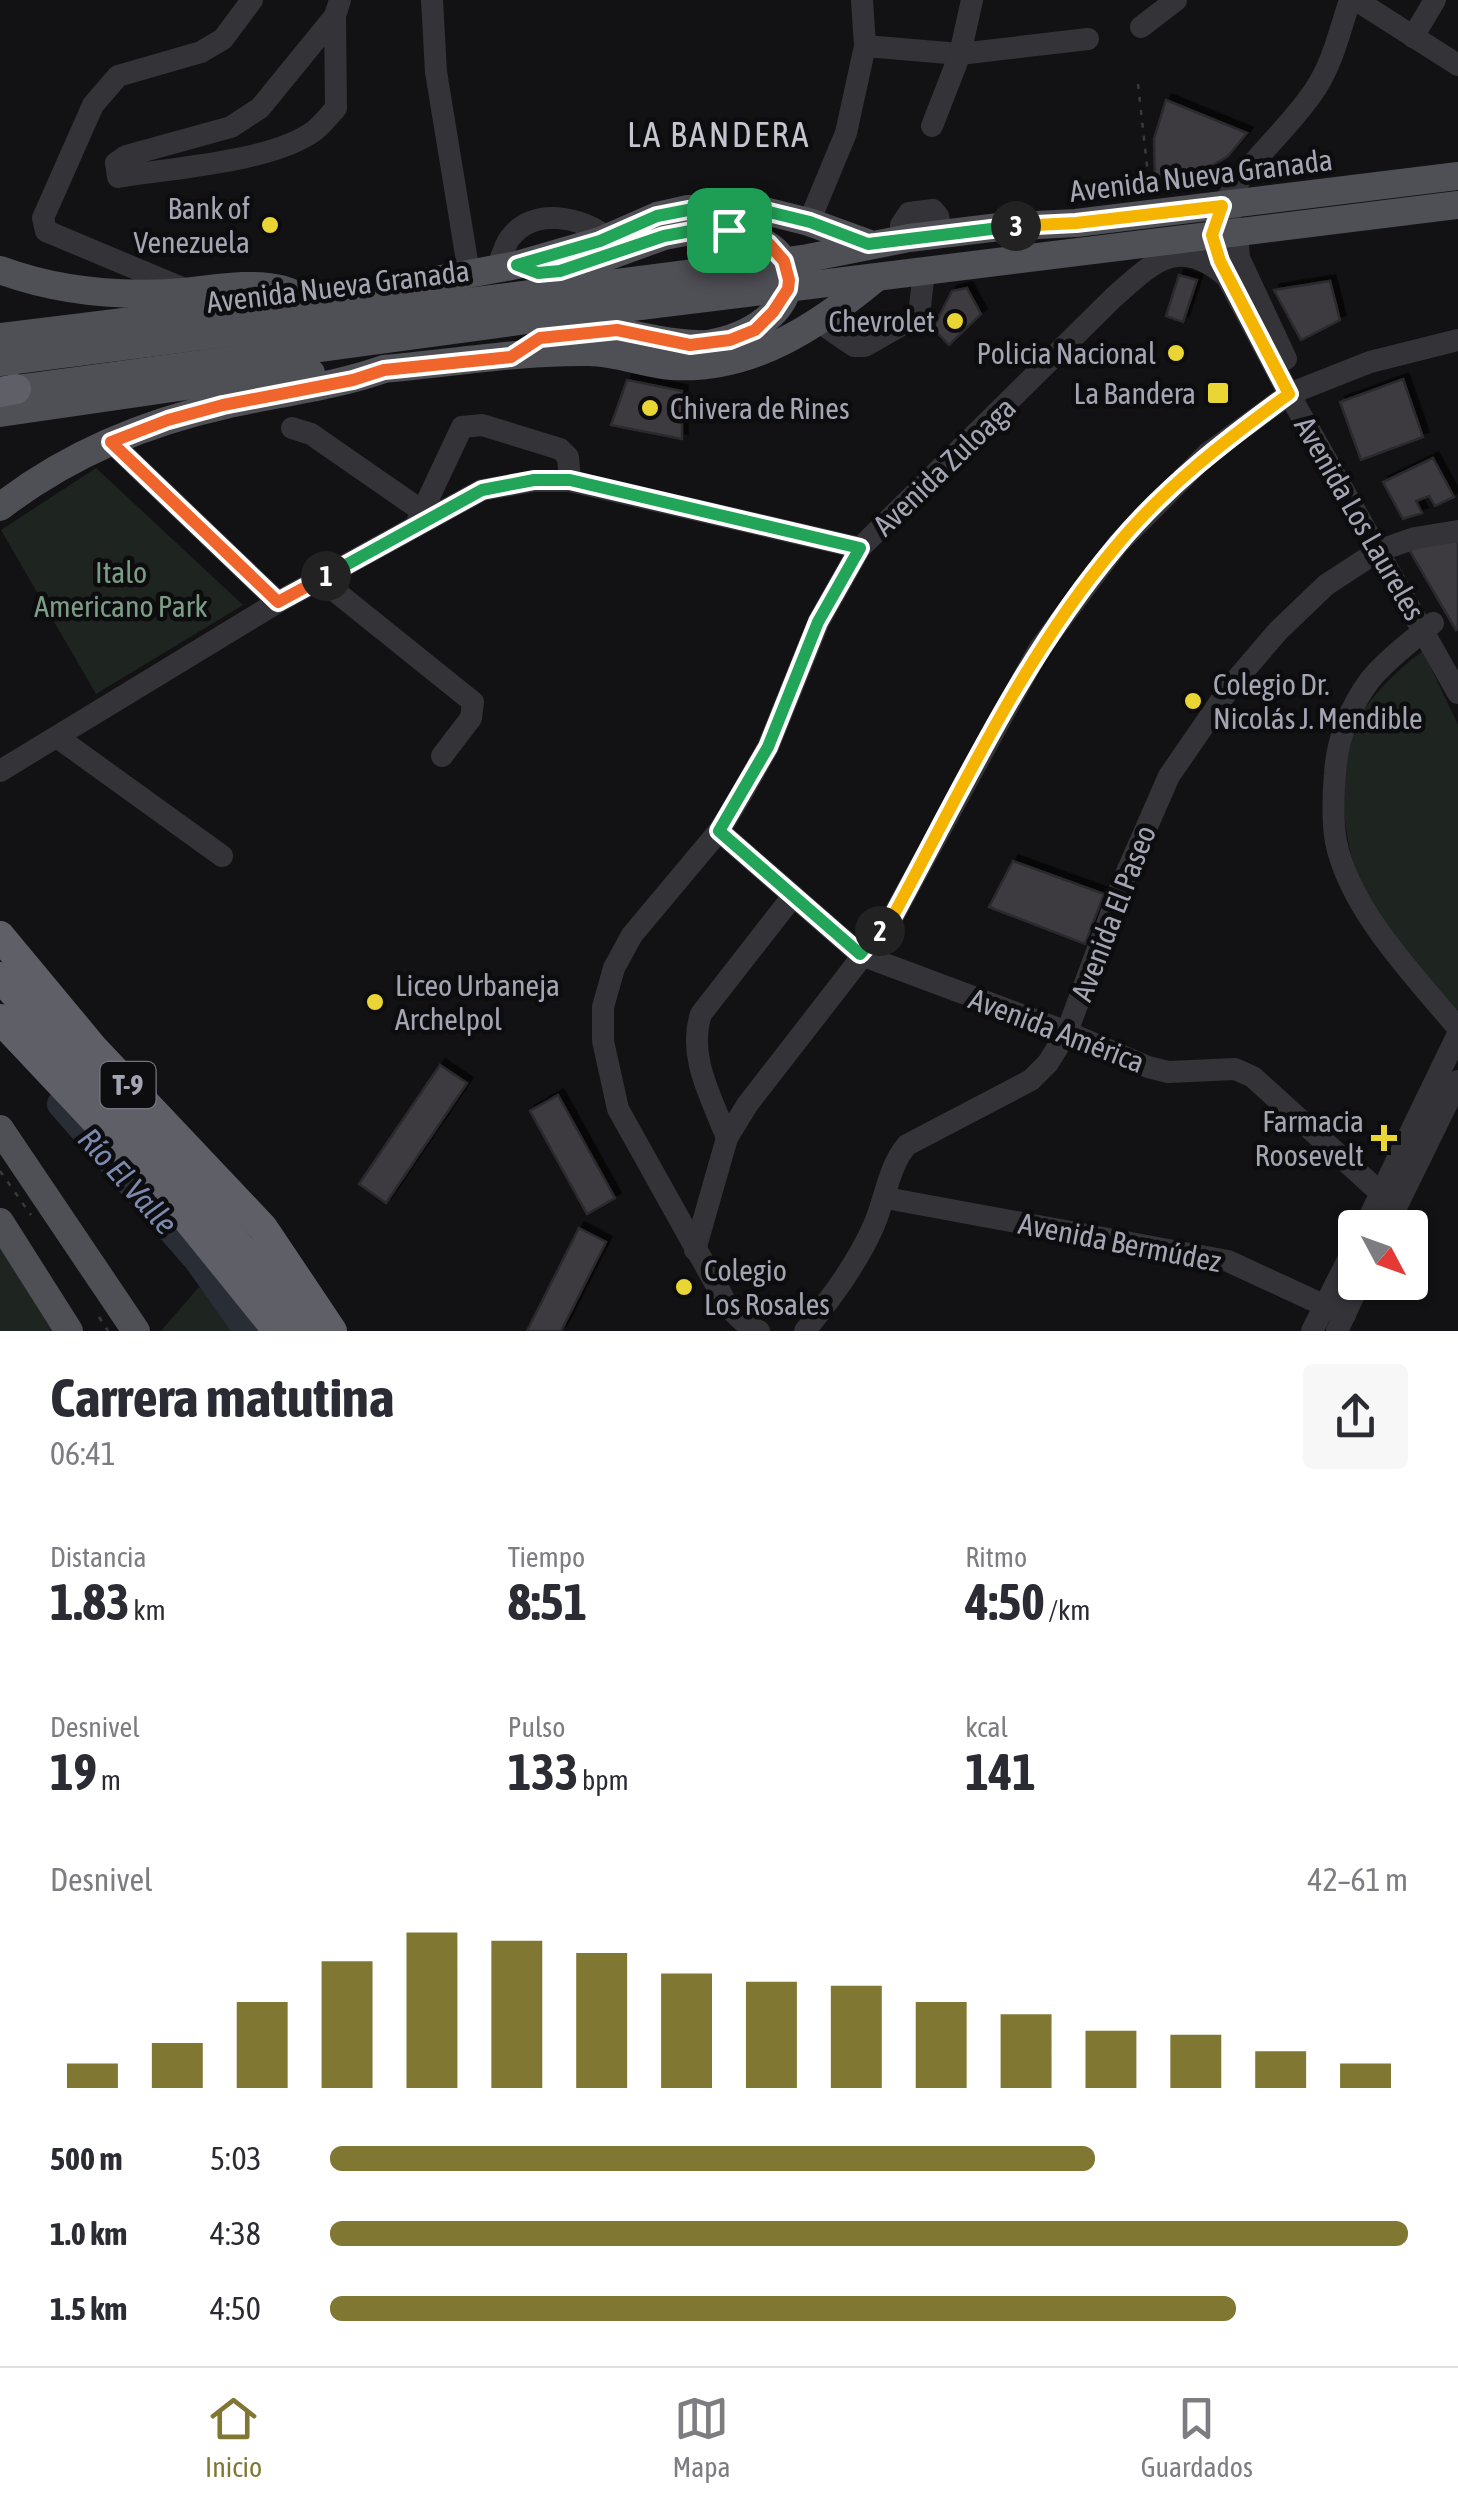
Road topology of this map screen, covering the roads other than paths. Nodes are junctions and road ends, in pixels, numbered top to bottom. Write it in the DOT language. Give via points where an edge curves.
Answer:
graph roads {
  1 [pos="252,0"];
  2 [pos="432,0"];
  3 [pos="862,0"];
  4 [pos="972,0"];
  5 [pos="1176,0"];
  6 [pos="1353,0"];
  7 [pos="1436,0"];
  8 [pos="337,8"];
  9 [pos="1140,27"];
  10 [pos="1414,37"];
  11 [pos="1088,39"];
  12 [pos="865,46"];
  13 [pos="960,54"];
  14 [pos="1458,65"];
  15 [pos="932,126"];
  16 [pos="1458,176"];
  17 [pos="1458,193"];
  18 [pos="1458,205"];
  19 [pos="810,222"];
  20 [pos="1224,225"];
  21 [pos="868,244"];
  22 [pos="1147,244"];
  23 [pos="600,250"];
  24 [pos="494,269"];
  25 [pos="0,270"];
  26 [pos="924,272"];
  27 [pos="877,277"];
  28 [pos="1226,277"];
  29 [pos="189,292"];
  30 [pos="1113,298"];
  31 [pos="311,301"];
  32 [pos="524,307"];
  33 [pos="237,317"];
  34 [pos="818,322"];
  35 [pos="617,330"];
  36 [pos="0,338"];
  37 [pos="1458,340"];
  38 [pos="161,341"];
  39 [pos="511,357"];
  40 [pos="0,362"];
  41 [pos="384,370"];
  42 [pos="1295,392"];
  43 [pos="3,393"];
  44 [pos="292,428"];
  45 [pos="111,442"];
  46 [pos="570,480"];
  47 [pos="0,507"];
  48 [pos="418,519"];
  49 [pos="1458,531"];
  50 [pos="860,548"];
  51 [pos="1384,548"];
  52 [pos="320,579"];
  53 [pos="278,602"];
  54 [pos="1429,627"];
  55 [pos="1458,666"];
  56 [pos="1458,692"];
  57 [pos="57,736"];
  58 [pos="442,756"];
  59 [pos="0,771"];
  60 [pos="719,831"];
  61 [pos="222,856"];
  62 [pos="793,896"];
  63 [pos="0,936"];
  64 [pos="860,954"];
  65 [pos="0,977"];
  66 [pos="0,1020"];
  67 [pos="1067,1032"];
  68 [pos="1458,1032"];
  69 [pos="1458,1081"];
  70 [pos="0,1129"];
  71 [pos="727,1138"];
  72 [pos="10,1162"];
  73 [pos="886,1198"];
  74 [pos="1388,1209"];
  75 [pos="0,1222"];
  76 [pos="695,1250"];
  77 [pos="1335,1318"];
  78 [pos="68,1331"];
  79 [pos="136,1331"];
  80 [pos="278,1331"];
  81 [pos="302,1331"];
  82 [pos="332,1331"];
  83 [pos="759,1331"];
  84 [pos="805,1331"];
  85 [pos="1312,1331"];
  1 -- 29 [label="street" via="223,39 202,52 118,76 93,105 43,218 46,231"];
  2 -- 24 [label="street" via="436,72"];
  3 -- 12 [label="street"];
  4 -- 13 [label="street"];
  5 -- 9 [label="street"];
  6 -- 10 [label="street"];
  6 -- 20 [label="street" via="1327,70"];
  7 -- 10 [label="street"];
  8 -- 8 [label="street" via="260,108 231,127 126,156 116,163 118,176 254,155 314,131 336,108"];
  10 -- 14 [label="street"];
  11 -- 13 [label="street"];
  12 -- 13 [label="street"];
  12 -- 19 [label="street" via="846,132"];
  13 -- 15 [label="street"];
  16 -- 20 [label="main road, Avenida Nueva Granada"];
  17 -- 20 [label="street"];
  18 -- 20 [label="main road, Avenida Nueva Granada"];
  19 -- 21 [label="main road"];
  19 -- 23 [label="main road" via="741,209 688,210 657,216"];
  20 -- 21 [label="main road, Avenida Nueva Granada" via="1152,214"];
  20 -- 22 [label="main road, Avenida Nueva Granada"];
  20 -- 28 [label="street, Avenida Los Laureles"];
  20 -- 42 [label="street, Avenida Los Laureles"];
  20 -- 43 [label="street" via="502,310 76,369"];
  21 -- 32 [label="main road, Avenida Nueva Granada"];
  22 -- 26 [label="main road, Avenida Nueva Granada"];
  22 -- 30 [label="street, Avenida Zuloaga"];
  23 -- 24 [label="main road" via="538,273"];
  23 -- 24 [label="street" via="591,224 544,220 509,239"];
  23 -- 32 [label="main road" via="569,282"];
  23 -- 35 [label="main road, bridge" via="707,228 738,231 760,238 784,261 789,280 782,301 755,330 730,340 670,343"];
  24 -- 31 [label="main road"];
  25 -- 29 [label="main road" via="98,292"];
  26 -- 27 [label="main road, Avenida Nueva Granada"];
  26 -- 34 [label="street" via="919,315 865,346 854,346"];
  27 -- 32 [label="main road, Avenida Nueva Granada"];
  27 -- 34 [label="main road"];
  28 -- 30 [label="street, Avenida Zuloaga" via="1202,258 1180,255 1150,267"];
  28 -- 42 [label="street, Avenida Los Laureles"];
  29 -- 31 [label="main road" via="281,289"];
  30 -- 50 [label="street, Avenida Zuloaga"];
  31 -- 33 [label="main road"];
  32 -- 35 [label="main road" via="540,326"];
  32 -- 38 [label="main road, Avenida Nueva Granada"];
  32 -- 43 [label="main road, Avenida Nueva Granada"];
  33 -- 36 [label="main road" via="205,312"];
  33 -- 38 [label="main road"];
  34 -- 39 [label="main road" via="766,350 703,365 591,352"];
  35 -- 39 [label="main road" via="540,338"];
  37 -- 42 [label="street" via="1370,362"];
  38 -- 40 [label="main road, Avenida Nueva Granada"];
  39 -- 41 [label="main road"];
  41 -- 43 [label="main road"];
  41 -- 45 [label="main road" via="223,405"];
  42 -- 51 [label="street, Avenida Los Laureles"];
  42 -- 64 [label="street" via="1207,454 1118,544 1039,649 892,918"];
  44 -- 48 [label="street" via="312,434"];
  45 -- 47 [label="main road" via="62,464"];
  45 -- 53 [label="street"];
  46 -- 48 [label="street" via="482,490"];
  46 -- 48 [label="street" via="568,457 560,449 482,424 462,427"];
  46 -- 50 [label="street"];
  48 -- 52 [label="street"];
  49 -- 51 [label="street, Avenida El Paseo"];
  50 -- 60 [label="street, Avenida Zuloaga" via="818,622 768,747"];
  51 -- 54 [label="street, Avenida Los Laureles"];
  51 -- 67 [label="street, Avenida El Paseo" via="1291,617 1182,754 1130,864"];
  52 -- 53 [label="street"];
  52 -- 58 [label="street" via="473,702 471,718"];
  53 -- 57 [label="street"];
  54 -- 55 [label="street, Avenida Los Laureles"];
  54 -- 56 [label="street, Avenida Los Laureles"];
  54 -- 68 [label="street" via="1372,678 1350,712 1336,756 1332,803 1336,845 1356,893"];
  57 -- 59 [label="street"];
  57 -- 61 [label="street"];
  60 -- 62 [label="street, Avenida América"];
  60 -- 76 [label="street, Avenida Zuloaga" via="632,934 603,1006 605,1058 618,1109"];
  62 -- 64 [label="street, Avenida América"];
  62 -- 71 [label="street" via="700,1014 700,1065"];
  63 -- 82 [label="highway, T-9" via="93,1048 263,1228"];
  64 -- 67 [label="street, Avenida América"];
  64 -- 71 [label="street"];
  65 -- 81 [label="highway" via="263,1273"];
  66 -- 80 [label="highway, T-9" via="180,1210"];
  67 -- 73 [label="street, Avenida El Paseo" via="1030,1080 907,1145"];
  67 -- 74 [label="street, Avenida América" via="1168,1072 1235,1069 1253,1078"];
  68 -- 74 [label="street"];
  69 -- 74 [label="street"];
  70 -- 72 [label="main road"];
  71 -- 76 [label="street"];
  72 -- 79 [label="main road"];
  73 -- 77 [label="street, Avenida Bermúdez" via="1228,1261"];
  73 -- 84 [label="street, Avenida El Paseo" via="853,1266"];
  75 -- 78 [label="main road"];
  76 -- 83 [label="street, Avenida Zuloaga" via="729,1308"];
  77 -- 85 [label="street"];
}
